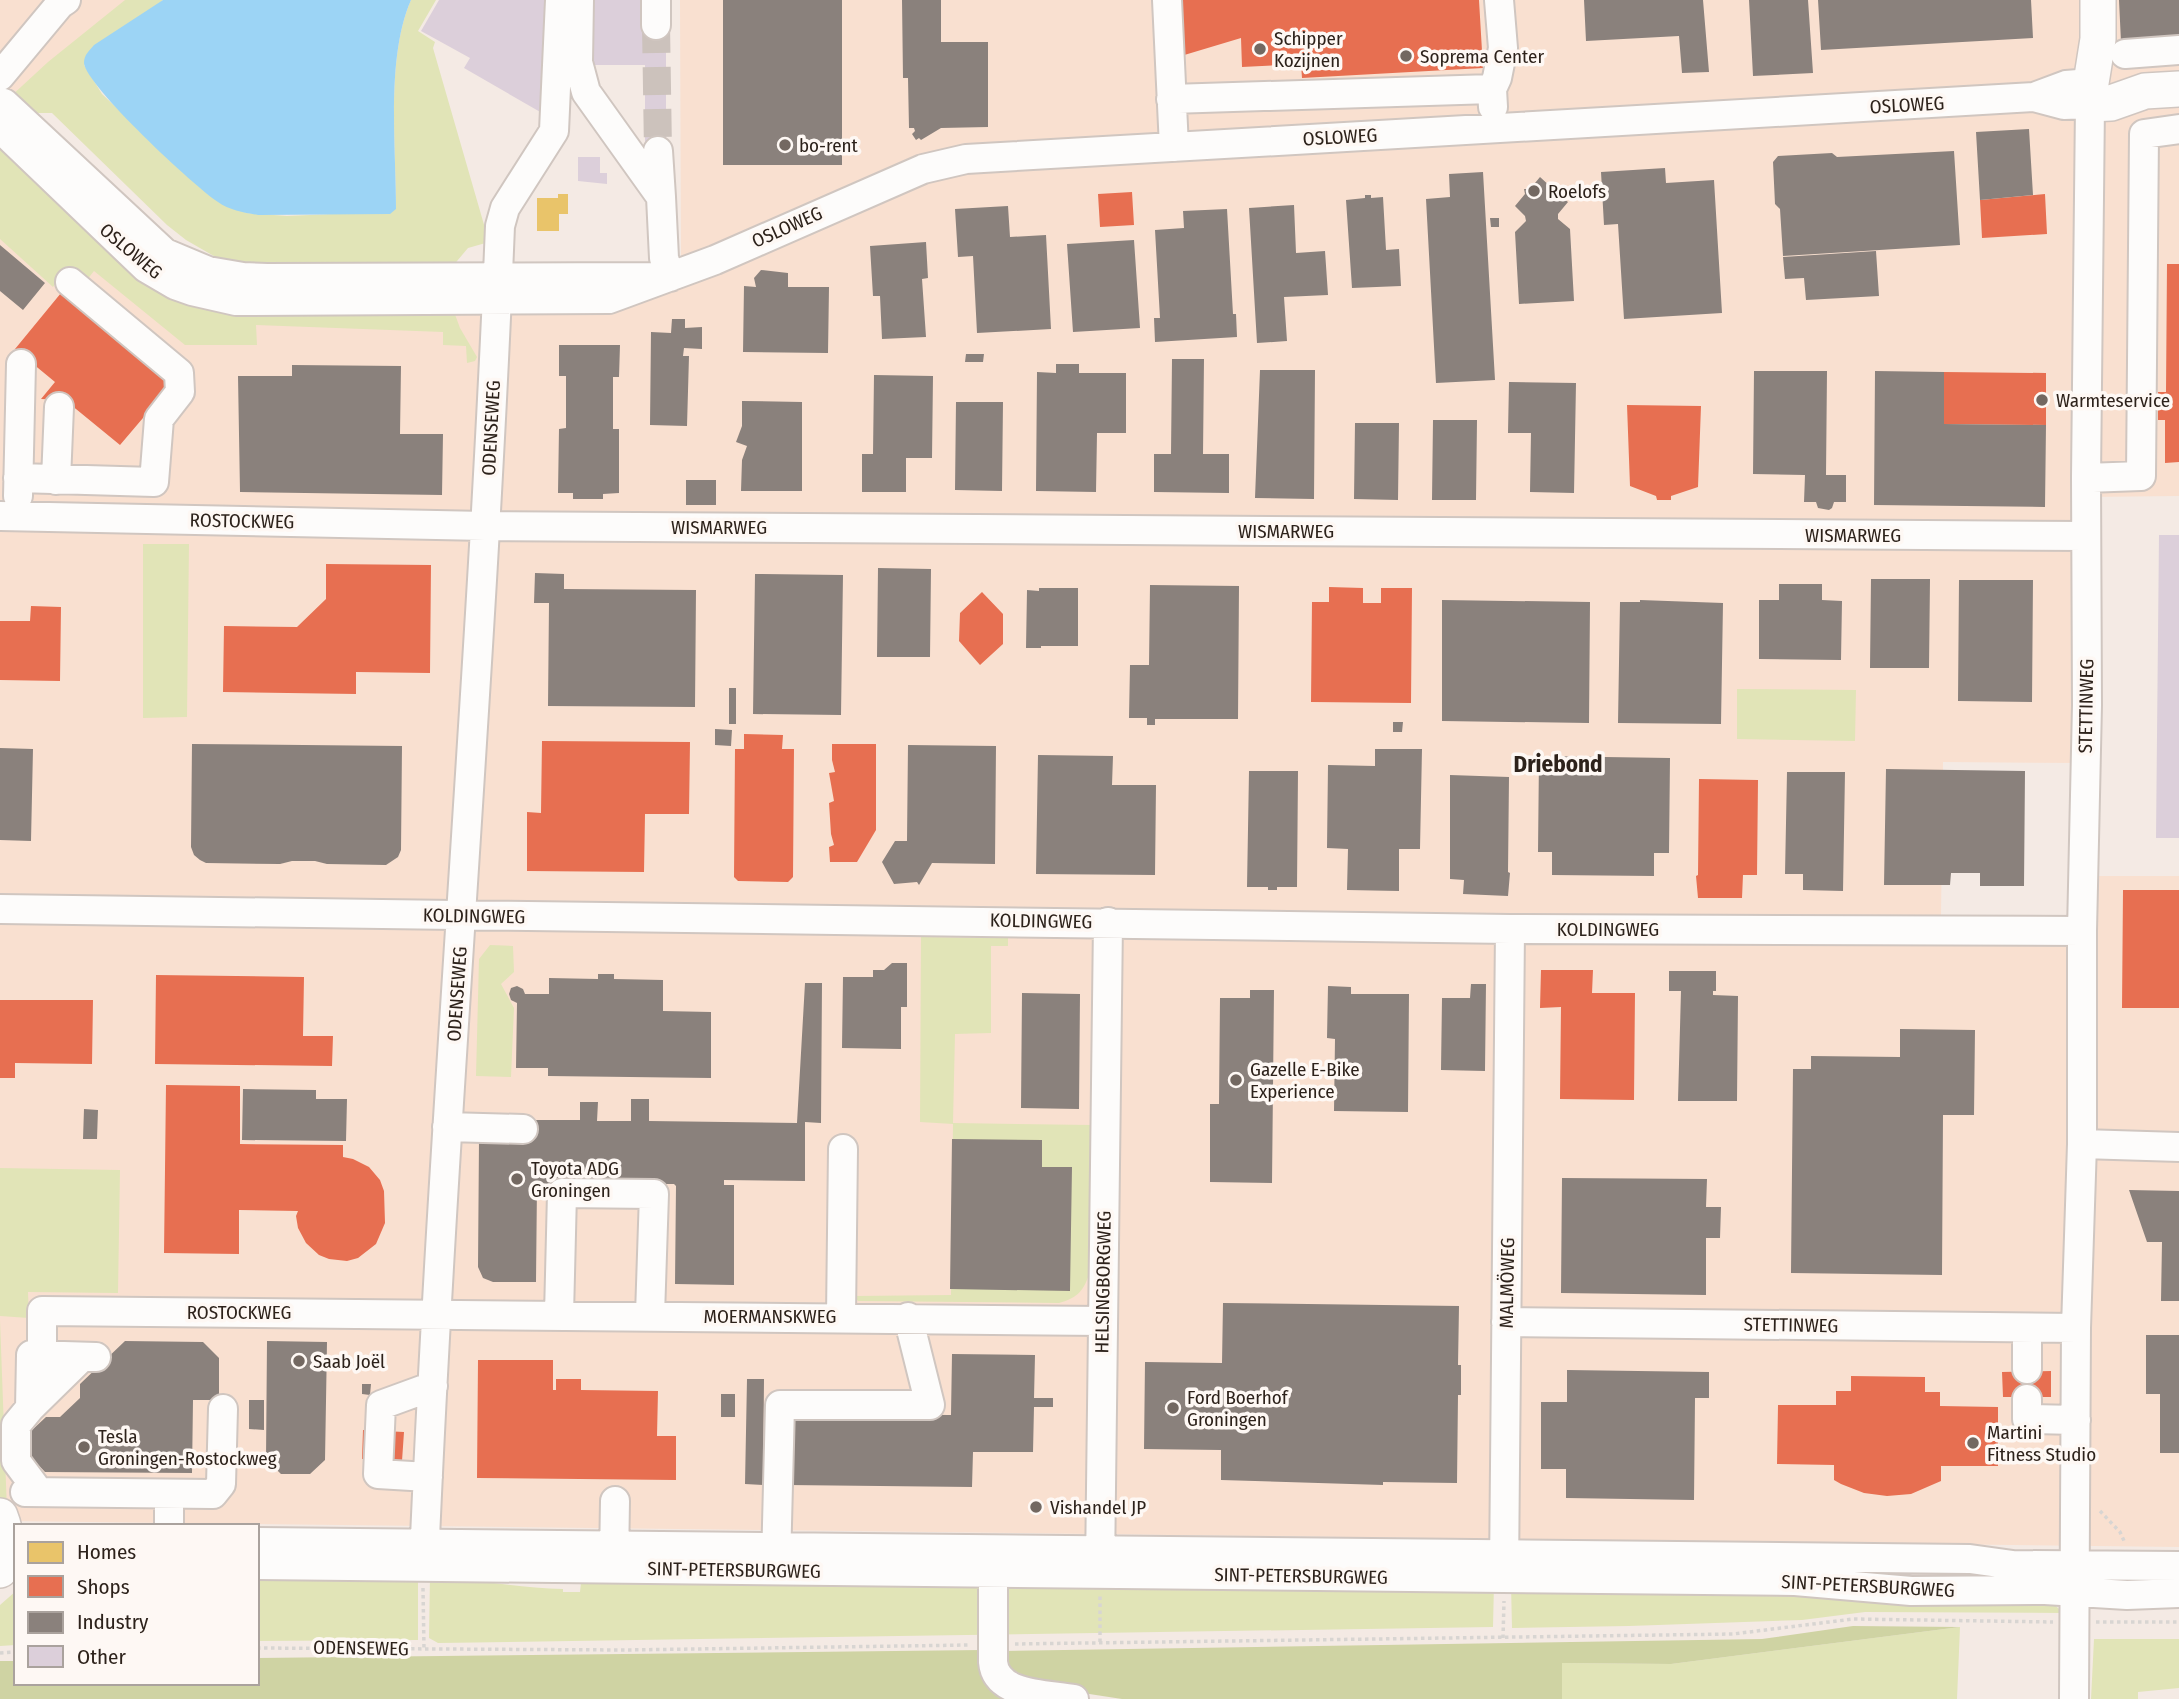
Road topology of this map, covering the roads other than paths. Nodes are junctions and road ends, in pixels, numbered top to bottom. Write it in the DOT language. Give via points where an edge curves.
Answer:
graph roads {
  1 [pos="66,0"];
  2 [pos="560,0"];
  3 [pos="579,0"];
  4 [pos="1167,0"];
  5 [pos="1499,0"];
  6 [pos="2084,0"];
  7 [pos="2098,0"];
  8 [pos="2179,50"];
  9 [pos="2125,54"];
  10 [pos="1492,89"];
  11 [pos="2162,90"];
  12 [pos="2090,94"];
  13 [pos="1171,99"];
  14 [pos="1,102"];
  15 [pos="1494,129"];
  16 [pos="2179,130"];
  17 [pos="1174,147"];
  18 [pos="658,150"];
  19 [pos="661,197"];
  20 [pos="670,277"];
  21 [pos="70,282"];
  22 [pos="498,289"];
  23 [pos="21,364"];
  24 [pos="59,407"];
  25 [pos="18,478"];
  26 [pos="2086,478"];
  27 [pos="56,480"];
  28 [pos="9,516"];
  29 [pos="485,526"];
  30 [pos="2086,536"];
  31 [pos="0,909"];
  32 [pos="462,915"];
  33 [pos="1108,922"];
  34 [pos="1510,929"];
  35 [pos="2082,931"];
  36 [pos="447,1128"];
  37 [pos="523,1129"];
  38 [pos="2082,1144"];
  39 [pos="2179,1147"];
  40 [pos="843,1149"];
  41 [pos="437,1313"];
  42 [pos="559,1315"];
  43 [pos="650,1315"];
  44 [pos="841,1316"];
  45 [pos="908,1317"];
  46 [pos="1103,1321"];
  47 [pos="1506,1322"];
  48 [pos="2028,1328"];
  49 [pos="2076,1328"];
  50 [pos="35,1351"];
  51 [pos="2027,1369"];
  52 [pos="433,1386"];
  53 [pos="2027,1399"];
  54 [pos="30,1408"];
  55 [pos="223,1409"];
  56 [pos="2076,1420"];
  57 [pos="428,1477"];
  58 [pos="169,1494"];
  59 [pos="615,1501"];
  60 [pos="169,1524"];
  61 [pos="259,1542"];
  62 [pos="424,1555"];
  63 [pos="614,1557"];
  64 [pos="776,1559"];
  65 [pos="993,1561"];
  66 [pos="1100,1562"];
  67 [pos="259,1565"];
  68 [pos="2179,1566"];
  69 [pos="1504,1567"];
  70 [pos="2075,1579"];
  71 [pos="2179,1593"];
  72 [pos="1074,1699"];
  73 [pos="2074,1699"];
  1 -- 14 [label="street"];
  2 -- 22 [label="street, ODENSEWEG" via="554,131 505,208"];
  3 -- 19 [label="street" via="578,62 586,92"];
  4 -- 13 [label="street"];
  5 -- 10 [label="street" via="1503,48"];
  6 -- 12 [label="main road, STETTINWEG"];
  7 -- 12 [label="main road, STETTINWEG"];
  8 -- 9 [label="street"];
  10 -- 13 [label="street"];
  10 -- 15 [label="street"];
  11 -- 12 [label="main road, OSLOWEG" via="2111,103"];
  12 -- 15 [label="street, OSLOWEG" via="2066,85 2034,97"];
  12 -- 26 [label="street, STETTINWEG"];
  13 -- 17 [label="street"];
  14 -- 22 [label="street, OSLOWEG" via="152,243 185,263 243,277"];
  15 -- 17 [label="street, OSLOWEG"];
  16 -- 26 [label="street" via="2144,134 2141,476"];
  17 -- 20 [label="street, OSLOWEG" via="943,163"];
  18 -- 19 [label="street"];
  19 -- 20 [label="street" via="664,258"];
  20 -- 22 [label="street, OSLOWEG"];
  21 -- 27 [label="street" via="179,373 180,392 159,419 154,482"];
  22 -- 29 [label="street, ODENSEWEG"];
  23 -- 25 [label="street"];
  24 -- 27 [label="street"];
  25 -- 27 [label="street"];
  25 -- 28 [label="street"];
  26 -- 30 [label="street, STETTINWEG"];
  28 -- 29 [label="street, ROSTOCKWEG"];
  29 -- 30 [label="street, WISMARWEG"];
  29 -- 32 [label="street, ODENSEWEG"];
  30 -- 35 [label="street, STETTINWEG"];
  31 -- 32 [label="street, KOLDINGWEG"];
  32 -- 33 [label="street, KOLDINGWEG"];
  32 -- 36 [label="street, ODENSEWEG"];
  33 -- 34 [label="street, KOLDINGWEG"];
  33 -- 46 [label="street, HELSINGBORGWEG"];
  34 -- 35 [label="street, KOLDINGWEG"];
  34 -- 47 [label="street, MALMÖWEG"];
  35 -- 38 [label="street, STETTINWEG"];
  36 -- 37 [label="street"];
  36 -- 41 [label="street, ODENSEWEG"];
  38 -- 39 [label="street"];
  38 -- 49 [label="street, STETTINWEG"];
  40 -- 44 [label="street"];
  41 -- 42 [label="street, MOERMANSKWEG"];
  41 -- 50 [label="street, ROSTOCKWEG" via="42,1311"];
  41 -- 52 [label="street, ODENSEWEG"];
  42 -- 43 [label="street, MOERMANSKWEG"];
  42 -- 43 [label="street" via="562,1193 654,1194"];
  43 -- 44 [label="street, MOERMANSKWEG"];
  44 -- 45 [label="street, MOERMANSKWEG"];
  45 -- 46 [label="street, MOERMANSKWEG"];
  45 -- 64 [label="street" via="930,1405 780,1405"];
  46 -- 66 [label="street, HELSINGBORGWEG"];
  47 -- 48 [label="street, STETTINWEG"];
  47 -- 69 [label="street, MALMÖWEG"];
  48 -- 49 [label="street, STETTINWEG"];
  48 -- 51 [label="street"];
  49 -- 56 [label="street, STETTINWEG"];
  50 -- 54 [label="street"];
  50 -- 54 [label="street" via="89,1357"];
  52 -- 57 [label="street, ODENSEWEG"];
  52 -- 57 [label="street" via="382,1405 381,1419 378,1474"];
  53 -- 56 [label="street" via="2027,1419"];
  54 -- 58 [label="street" via="16,1426 16,1461 32,1492"];
  55 -- 58 [label="street" via="221,1484 213,1494"];
  56 -- 70 [label="street, STETTINWEG"];
  57 -- 62 [label="street, ODENSEWEG"];
  58 -- 60 [label="street"];
  59 -- 63 [label="street"];
  61 -- 62 [label="street"];
  62 -- 63 [label="street, SINT-PETERSBURGWEG"];
  62 -- 67 [label="street"];
  63 -- 64 [label="street, SINT-PETERSBURGWEG"];
  64 -- 65 [label="street, SINT-PETERSBURGWEG"];
  65 -- 66 [label="street, SINT-PETERSBURGWEG"];
  65 -- 72 [label="street" via="993,1668 1004,1685"];
  66 -- 69 [label="street, SINT-PETERSBURGWEG"];
  68 -- 70 [label="street, SINT-PETERSBURGWEG"];
  69 -- 70 [label="street, SINT-PETERSBURGWEG" via="1970,1559"];
  70 -- 71 [label="street, SINT-PETERSBURGWEG" via="2127,1595"];
  70 -- 73 [label="street, STETTINWEG"];
}
